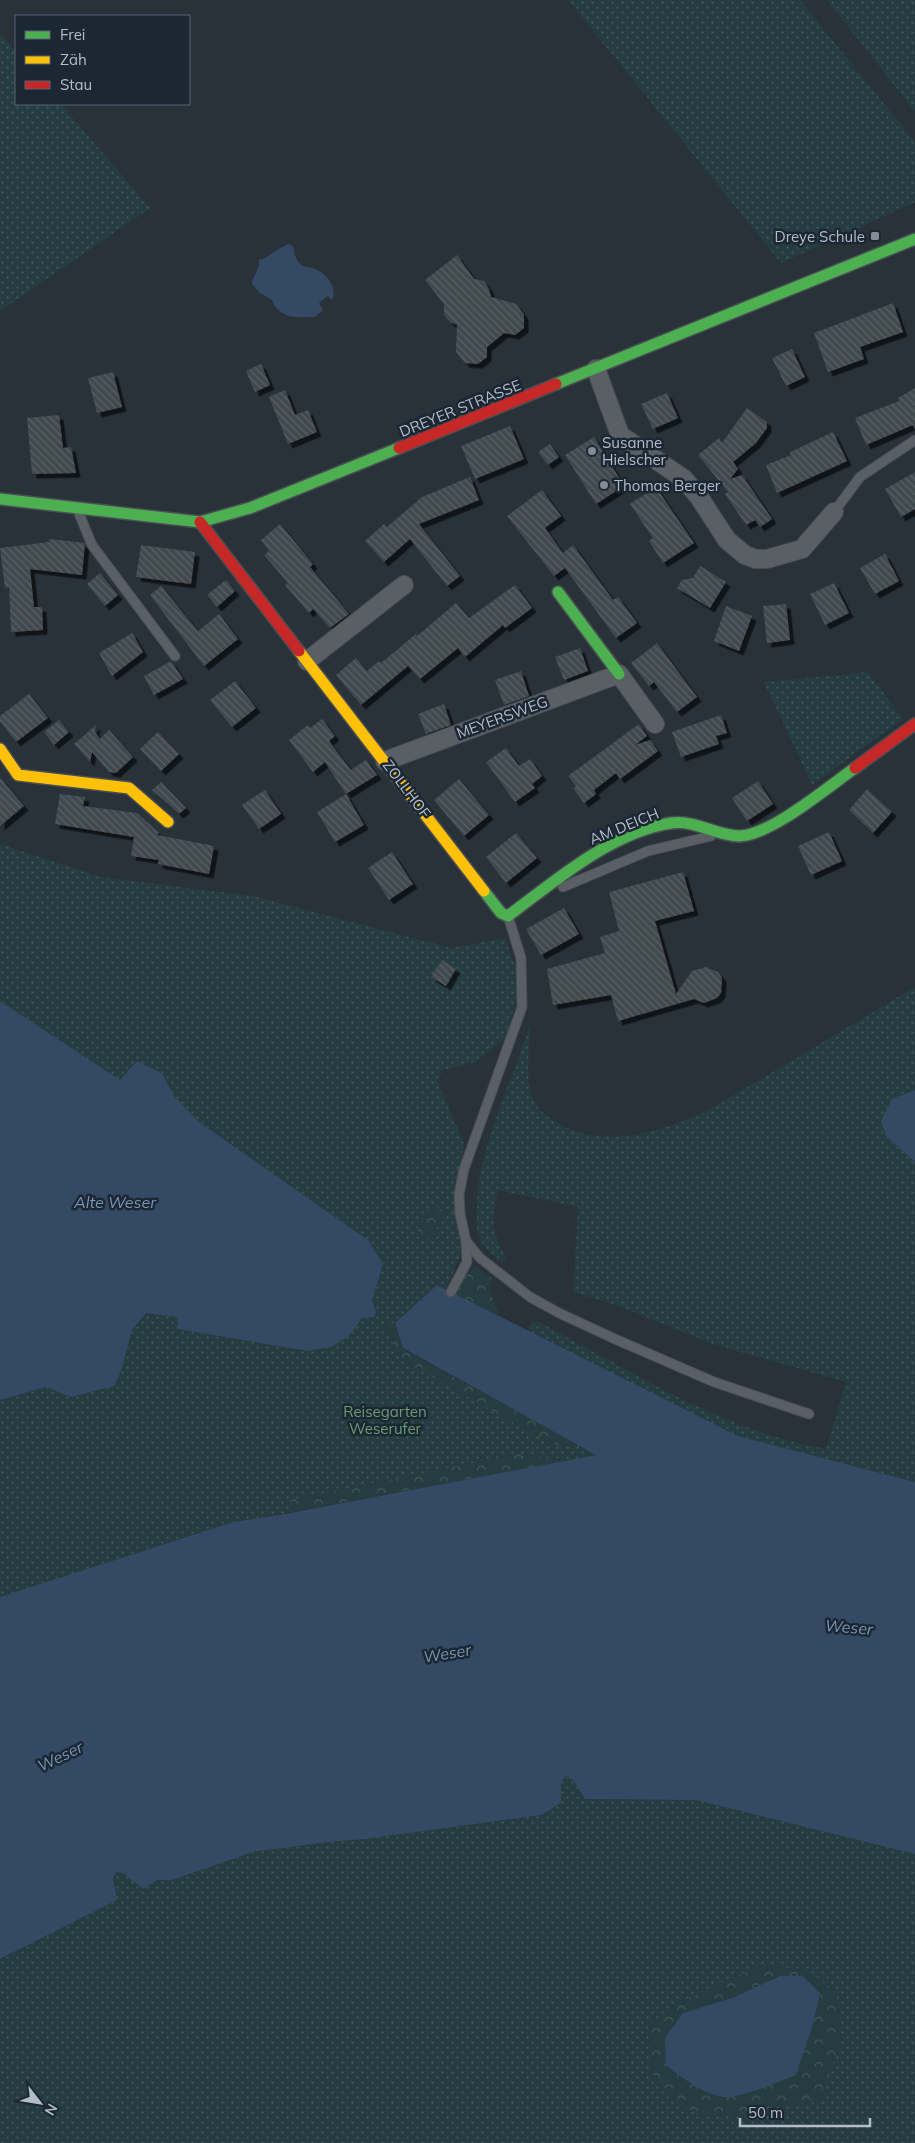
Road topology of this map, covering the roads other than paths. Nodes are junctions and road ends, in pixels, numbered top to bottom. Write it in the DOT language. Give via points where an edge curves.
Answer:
graph roads {
  1 [pos="915,239"];
  2 [pos="596,369"];
  3 [pos="915,440"];
  4 [pos="0,499"];
  5 [pos="78,508"];
  6 [pos="834,512"];
  7 [pos="200,522"];
  8 [pos="404,585"];
  9 [pos="558,592"];
  10 [pos="176,656"];
  11 [pos="307,661"];
  12 [pos="619,674"];
  13 [pos="655,724"];
  14 [pos="915,724"];
  15 [pos="0,749"];
  16 [pos="385,760"];
  17 [pos="168,822"];
  18 [pos="722,833"];
  19 [pos="528,902"];
  20 [pos="508,916"];
  21 [pos="466,1241"];
  22 [pos="451,1292"];
  23 [pos="809,1414"];
  1 -- 2 [label="street, DREYER STRASSE"];
  2 -- 6 [label="street" via="620,435 684,479 727,540 745,555 768,559 802,549"];
  2 -- 7 [label="street, DREYER STRASSE" via="250,508"];
  3 -- 6 [label="lane" via="860,477"];
  4 -- 5 [label="street, DREYER STRASSE"];
  5 -- 7 [label="street, DREYER STRASSE"];
  5 -- 10 [label="lane" via="92,545"];
  7 -- 11 [label="street, ZOLLHOF"];
  8 -- 11 [label="street"];
  9 -- 12 [label="street"];
  11 -- 16 [label="street, ZOLLHOF"];
  12 -- 13 [label="street"];
  12 -- 16 [label="street, MEYERSWEG"];
  14 -- 18 [label="street, AM DEICH" via="785,818 755,833 739,836"];
  15 -- 17 [label="street" via="18,775 129,788"];
  16 -- 20 [label="street, ZOLLHOF" via="501,913"];
  18 -- 19 [label="lane" via="648,851"];
  18 -- 19 [label="street, AM DEICH" via="694,823 672,823 648,829 596,851"];
  19 -- 20 [label="street, AM DEICH"];
  20 -- 21 [label="lane" via="521,958 522,1007 464,1170 459,1195"];
  21 -- 22 [label="lane" via="467,1262"];
  21 -- 23 [label="lane" via="480,1258 530,1297 559,1313 714,1382"];
}
